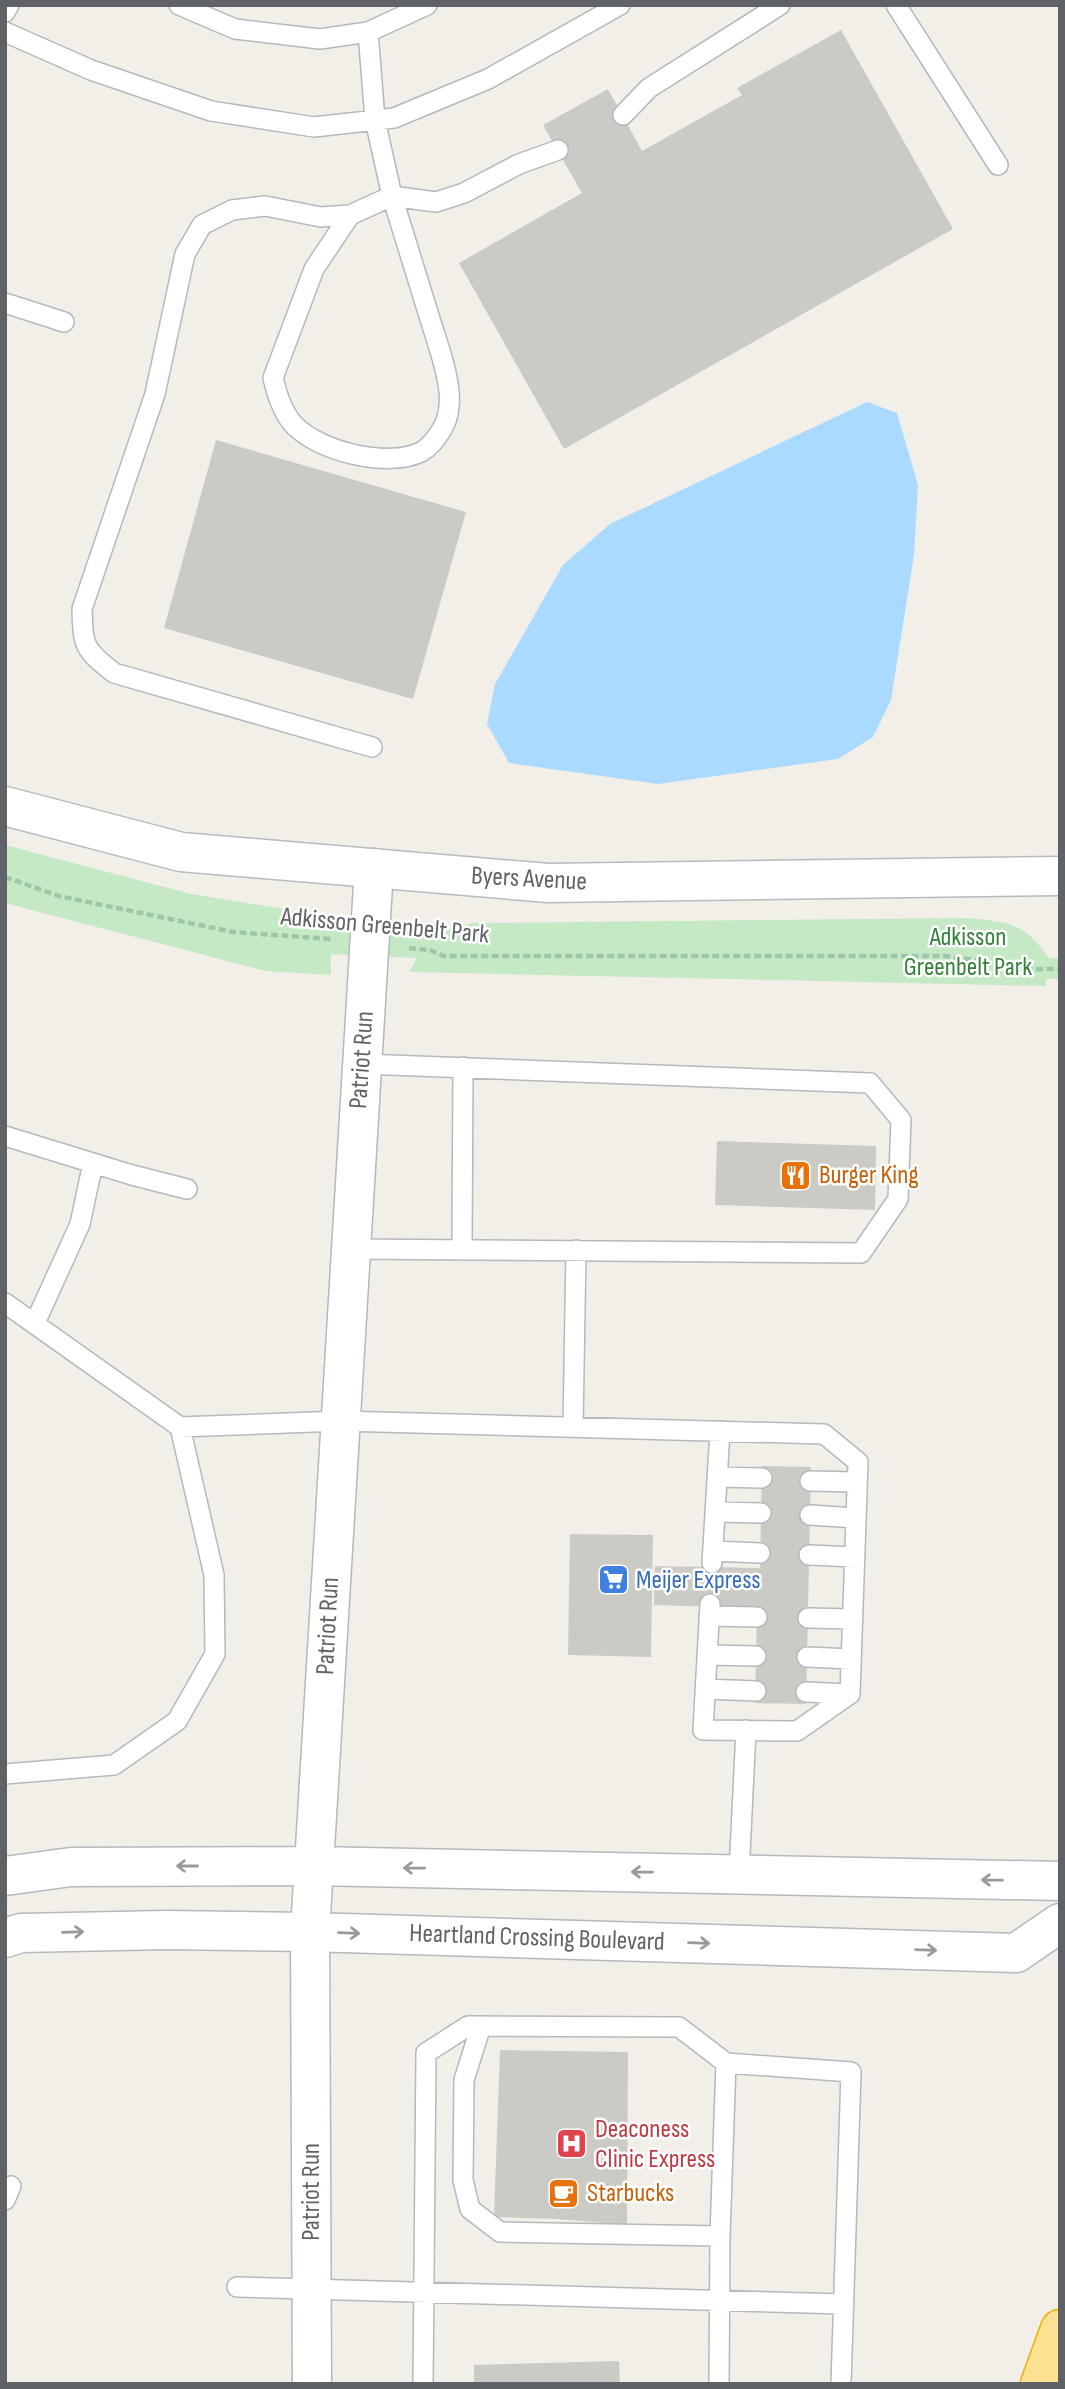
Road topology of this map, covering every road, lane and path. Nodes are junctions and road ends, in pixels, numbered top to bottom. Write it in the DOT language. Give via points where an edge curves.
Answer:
graph roads {
  1 [pos="9,5"];
  2 [pos="179,5"];
  3 [pos="427,5"];
  4 [pos="620,5"];
  5 [pos="780,5"];
  6 [pos="896,5"];
  7 [pos="5,12"];
  8 [pos="5,32"];
  9 [pos="368,32"];
  10 [pos="623,115"];
  11 [pos="375,120"];
  12 [pos="558,150"];
  13 [pos="998,165"];
  14 [pos="392,196"];
  15 [pos="350,215"];
  16 [pos="5,303"];
  17 [pos="64,322"];
  18 [pos="372,747"];
  19 [pos="5,806"];
  20 [pos="374,868"];
  21 [pos="1060,876"];
  22 [pos="5,877"];
  23 [pos="369,942"];
  24 [pos="1060,969"];
  25 [pos="362,1064"];
  26 [pos="463,1067"];
  27 [pos="5,1136"];
  28 [pos="93,1163"];
  29 [pos="187,1189"];
  30 [pos="351,1249"];
  31 [pos="461,1249"];
  32 [pos="576,1250"];
  33 [pos="5,1303"];
  34 [pos="36,1323"];
  35 [pos="340,1421"];
  36 [pos="180,1427"];
  37 [pos="573,1427"];
  38 [pos="720,1431"];
  39 [pos="717,1477"];
  40 [pos="762,1478"];
  41 [pos="810,1481"];
  42 [pos="857,1482"];
  43 [pos="715,1512"];
  44 [pos="761,1513"];
  45 [pos="810,1515"];
  46 [pos="856,1518"];
  47 [pos="760,1553"];
  48 [pos="809,1555"];
  49 [pos="855,1557"];
  50 [pos="757,1617"];
  51 [pos="808,1618"];
  52 [pos="853,1619"];
  53 [pos="707,1654"];
  54 [pos="756,1656"];
  55 [pos="807,1657"];
  56 [pos="851,1659"];
  57 [pos="705,1689"];
  58 [pos="756,1691"];
  59 [pos="806,1692"];
  60 [pos="850,1694"];
  61 [pos="746,1730"];
  62 [pos="5,1774"];
  63 [pos="314,1866"];
  64 [pos="738,1874"];
  65 [pos="5,1876"];
  66 [pos="1060,1881"];
  67 [pos="1060,1923"];
  68 [pos="310,1931"];
  69 [pos="5,1938"];
  70 [pos="481,2026"];
  71 [pos="726,2063"];
  72 [pos="720,2236"];
  73 [pos="237,2287"];
  74 [pos="312,2290"];
  75 [pos="422,2292"];
  76 [pos="719,2301"];
  77 [pos="845,2304"];
  78 [pos="1060,2329"];
  79 [pos="312,2384"];
  80 [pos="423,2384"];
  81 [pos="719,2384"];
  82 [pos="841,2384"];
  83 [pos="1040,2384"];
  1 -- 7 [label="lane"];
  2 -- 9 [label="lane" via="235,29 320,39"];
  3 -- 9 [label="lane"];
  4 -- 11 [label="lane" via="488,79 394,118"];
  5 -- 10 [label="lane" via="649,88"];
  6 -- 13 [label="lane"];
  8 -- 11 [label="lane" via="91,70 211,111 314,127"];
  9 -- 11 [label="lane"];
  11 -- 14 [label="lane"];
  12 -- 14 [label="lane" via="436,202"];
  14 -- 15 [label="lane"];
  14 -- 15 [label="lane" via="449,392 447,418 439,435 422,452 403,457 379,459 313,440 284,410 273,378 314,270"];
  15 -- 18 [label="lane" via="321,217 265,206 232,210 202,225 185,254 155,394 82,609 83,636 91,655 114,673"];
  16 -- 17 [label="lane"];
  19 -- 20 [label="street, Byers Avenue" via="181,852"];
  20 -- 21 [label="street, Byers Avenue" via="548,883"];
  20 -- 23 [label="street, Patriot Run"];
  22 -- 23 [label="path, Adkisson Greenbelt Park" via="59,896 233,932"];
  23 -- 24 [label="path, Adkisson Greenbelt Park" via="444,956 945,956 1004,969"];
  23 -- 25 [label="street, Patriot Run"];
  25 -- 26 [label="lane"];
  25 -- 30 [label="street, Patriot Run"];
  26 -- 31 [label="lane"];
  26 -- 32 [label="lane" via="870,1083 901,1120 898,1199 861,1253"];
  27 -- 28 [label="lane"];
  28 -- 29 [label="lane"];
  28 -- 34 [label="lane" via="80,1224"];
  30 -- 31 [label="lane"];
  30 -- 35 [label="street, Patriot Run"];
  31 -- 32 [label="lane"];
  32 -- 37 [label="lane"];
  33 -- 34 [label="lane"];
  34 -- 36 [label="lane"];
  35 -- 36 [label="lane"];
  35 -- 37 [label="lane"];
  35 -- 63 [label="street, Patriot Run"];
  36 -- 62 [label="lane" via="214,1576 215,1654 177,1721 114,1765"];
  37 -- 38 [label="lane"];
  38 -- 39 [label="lane"];
  38 -- 42 [label="lane" via="824,1434 858,1462"];
  39 -- 40 [label="lane"];
  39 -- 43 [label="lane"];
  41 -- 42 [label="lane"];
  42 -- 46 [label="lane"];
  43 -- 44 [label="lane"];
  43 -- 47 [label="lane" via="712,1557"];
  45 -- 46 [label="lane"];
  46 -- 49 [label="lane"];
  48 -- 49 [label="lane"];
  49 -- 52 [label="lane"];
  50 -- 53 [label="lane" via="709,1610"];
  51 -- 52 [label="lane"];
  52 -- 56 [label="lane"];
  53 -- 54 [label="lane"];
  53 -- 57 [label="lane"];
  55 -- 56 [label="lane"];
  56 -- 60 [label="lane"];
  57 -- 58 [label="lane"];
  57 -- 61 [label="lane" via="703,1730"];
  59 -- 60 [label="lane"];
  60 -- 61 [label="lane" via="797,1731"];
  61 -- 64 [label="lane"];
  64 -- 63 [label="street, one-way"];
  63 -- 65 [label="street, one-way" via="71,1867"];
  63 -- 68 [label="street, Patriot Run"];
  66 -- 64 [label="street, one-way"];
  68 -- 67 [label="street, Heartland Crossing Boulevard, one-way" via="1016,1953"];
  69 -- 68 [label="street, Heartland Crossing Boulevard, one-way" via="22,1933"];
  68 -- 74 [label="street, Patriot Run"];
  70 -- 71 [label="lane" via="680,2027"];
  70 -- 72 [label="lane" via="464,2080 463,2180 470,2209 500,2232"];
  70 -- 75 [label="lane" via="468,2026 426,2053"];
  71 -- 72 [label="lane"];
  71 -- 77 [label="lane" via="851,2073"];
  72 -- 76 [label="lane"];
  73 -- 74 [label="lane"];
  74 -- 75 [label="lane"];
  74 -- 79 [label="street, Patriot Run"];
  75 -- 76 [label="lane"];
  75 -- 80 [label="lane"];
  76 -- 77 [label="lane"];
  76 -- 81 [label="lane"];
  77 -- 82 [label="lane"];
  78 -- 83 [label="highway"];
}
